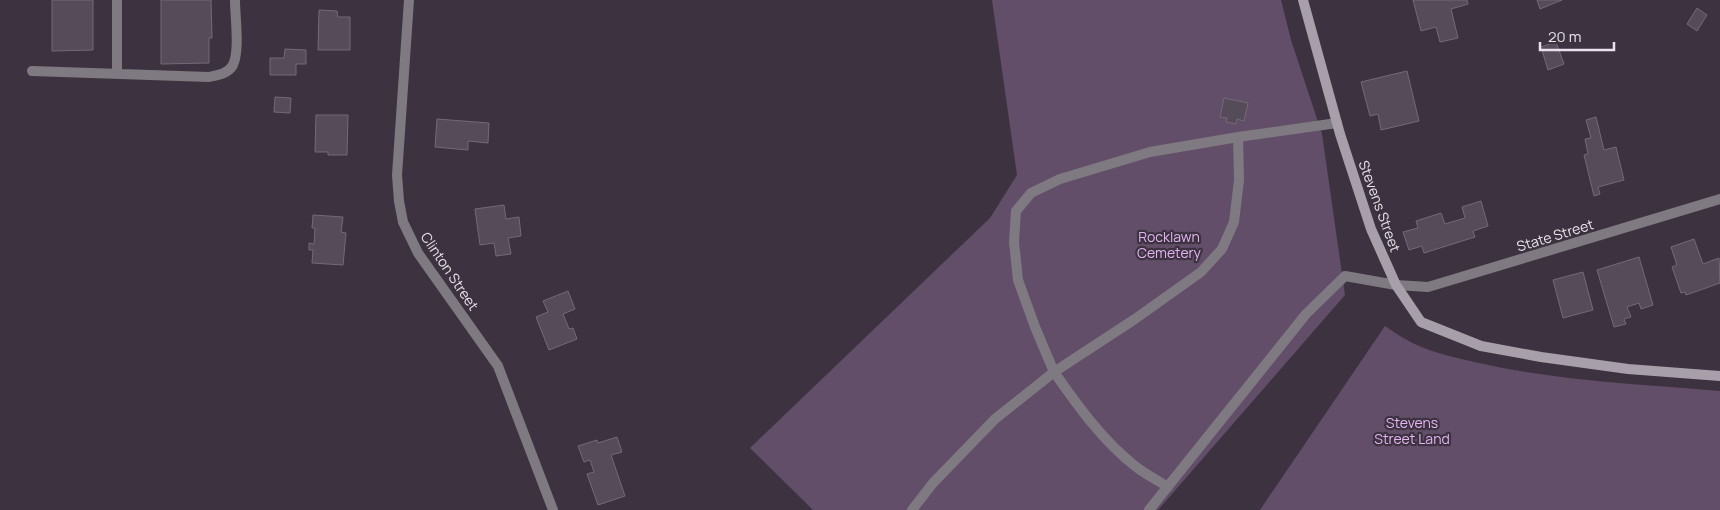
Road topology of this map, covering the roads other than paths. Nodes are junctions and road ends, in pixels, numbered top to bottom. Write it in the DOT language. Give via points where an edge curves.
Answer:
graph roads {
  1 [pos="117,0"];
  2 [pos="235,0"];
  3 [pos="409,0"];
  4 [pos="1303,0"];
  5 [pos="32,71"];
  6 [pos="117,73"];
  7 [pos="1337,124"];
  8 [pos="1238,137"];
  9 [pos="1720,199"];
  10 [pos="1396,286"];
  11 [pos="1054,372"];
  12 [pos="1720,376"];
  13 [pos="1168,487"];
  14 [pos="553,510"];
  15 [pos="912,510"];
  16 [pos="1149,510"];
  1 -- 6 [label="street"];
  2 -- 6 [label="street" via="236,50 233,65 223,74 209,77"];
  3 -- 14 [label="street, Clinton Street" via="397,175 403,222 418,253 498,366"];
  4 -- 7 [label="street, Stevens Street"];
  5 -- 6 [label="street"];
  7 -- 8 [label="street"];
  7 -- 10 [label="street, Stevens Street" via="1371,229"];
  8 -- 11 [label="street" via="1234,222 1222,249 1201,272 1135,320"];
  8 -- 11 [label="street" via="1150,152 1060,178 1031,193 1016,211 1014,242 1018,280"];
  9 -- 10 [label="street, State Street" via="1428,287"];
  10 -- 12 [label="street, Stevens Street" via="1421,322 1481,346 1628,369"];
  10 -- 13 [label="street, State Street" via="1345,276 1306,314"];
  11 -- 13 [label="street" via="1105,439 1136,468"];
  11 -- 15 [label="street" via="995,419 933,482"];
  13 -- 16 [label="street"];
}
